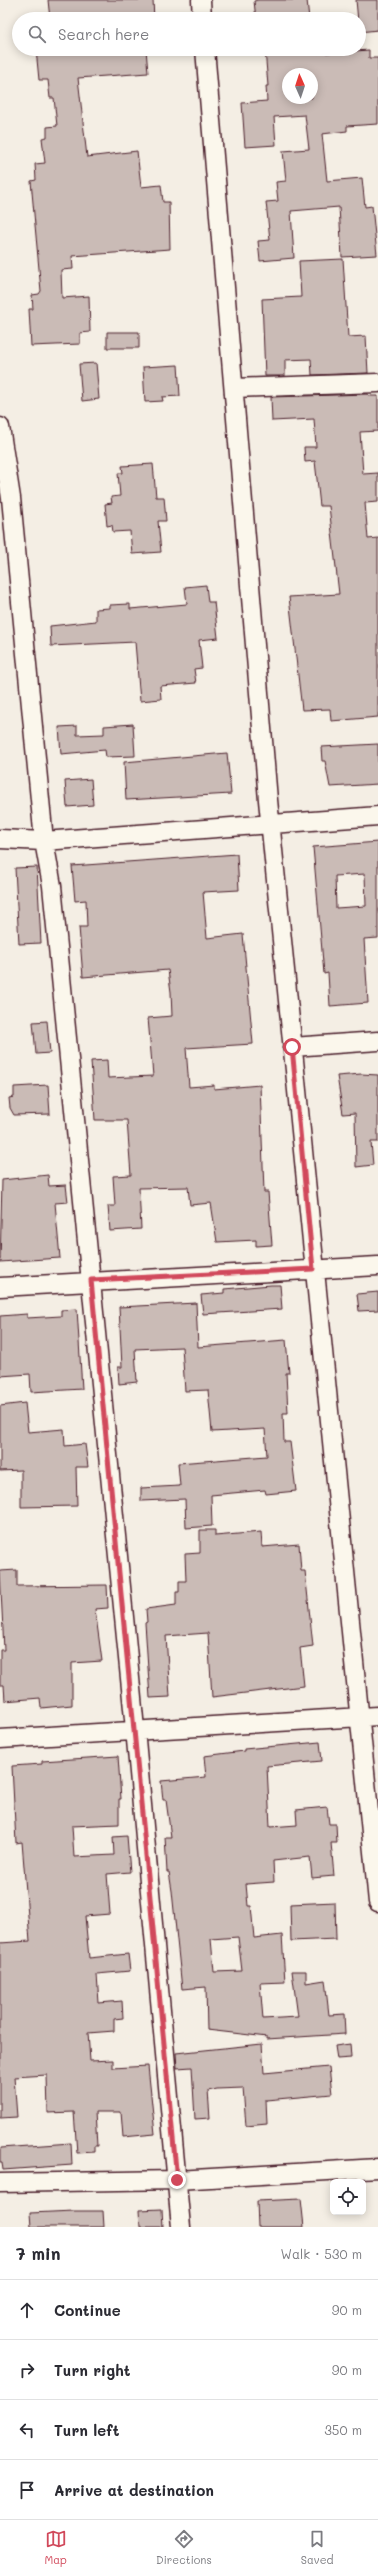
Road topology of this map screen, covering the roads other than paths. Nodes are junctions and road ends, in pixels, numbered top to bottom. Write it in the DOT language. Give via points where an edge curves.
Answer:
graph roads {
  1 [pos="200,0"];
  2 [pos="201,12"];
  3 [pos="206,56"];
  4 [pos="378,383"];
  5 [pos="234,388"];
  6 [pos="0,427"];
  7 [pos="378,816"];
  8 [pos="270,824"];
  9 [pos="0,839"];
  10 [pos="44,841"];
  11 [pos="378,1041"];
  12 [pos="292,1047"];
  13 [pos="378,1266"];
  14 [pos="313,1269"];
  15 [pos="91,1280"];
  16 [pos="0,1287"];
  17 [pos="369,1716"];
  18 [pos="135,1729"];
  19 [pos="0,1739"];
  20 [pos="378,1902"];
  21 [pos="378,2168"];
  22 [pos="177,2180"];
  23 [pos="0,2183"];
  24 [pos="181,2227"];
  1 -- 2 [label="street"];
  3 -- 5 [label="street"];
  4 -- 5 [label="street"];
  5 -- 8 [label="street"];
  6 -- 10 [label="street" via="11,498"];
  7 -- 8 [label="street"];
  8 -- 10 [label="street"];
  8 -- 12 [label="street"];
  9 -- 10 [label="street"];
  10 -- 15 [label="street" via="52,886"];
  11 -- 12 [label="street"];
  12 -- 14 [label="street"];
  13 -- 14 [label="street"];
  14 -- 15 [label="street"];
  14 -- 17 [label="street"];
  15 -- 16 [label="street"];
  15 -- 18 [label="street"];
  17 -- 18 [label="street"];
  17 -- 20 [label="street"];
  18 -- 19 [label="street"];
  18 -- 22 [label="street"];
  21 -- 22 [label="street"];
  22 -- 23 [label="street"];
  22 -- 24 [label="street"];
}
